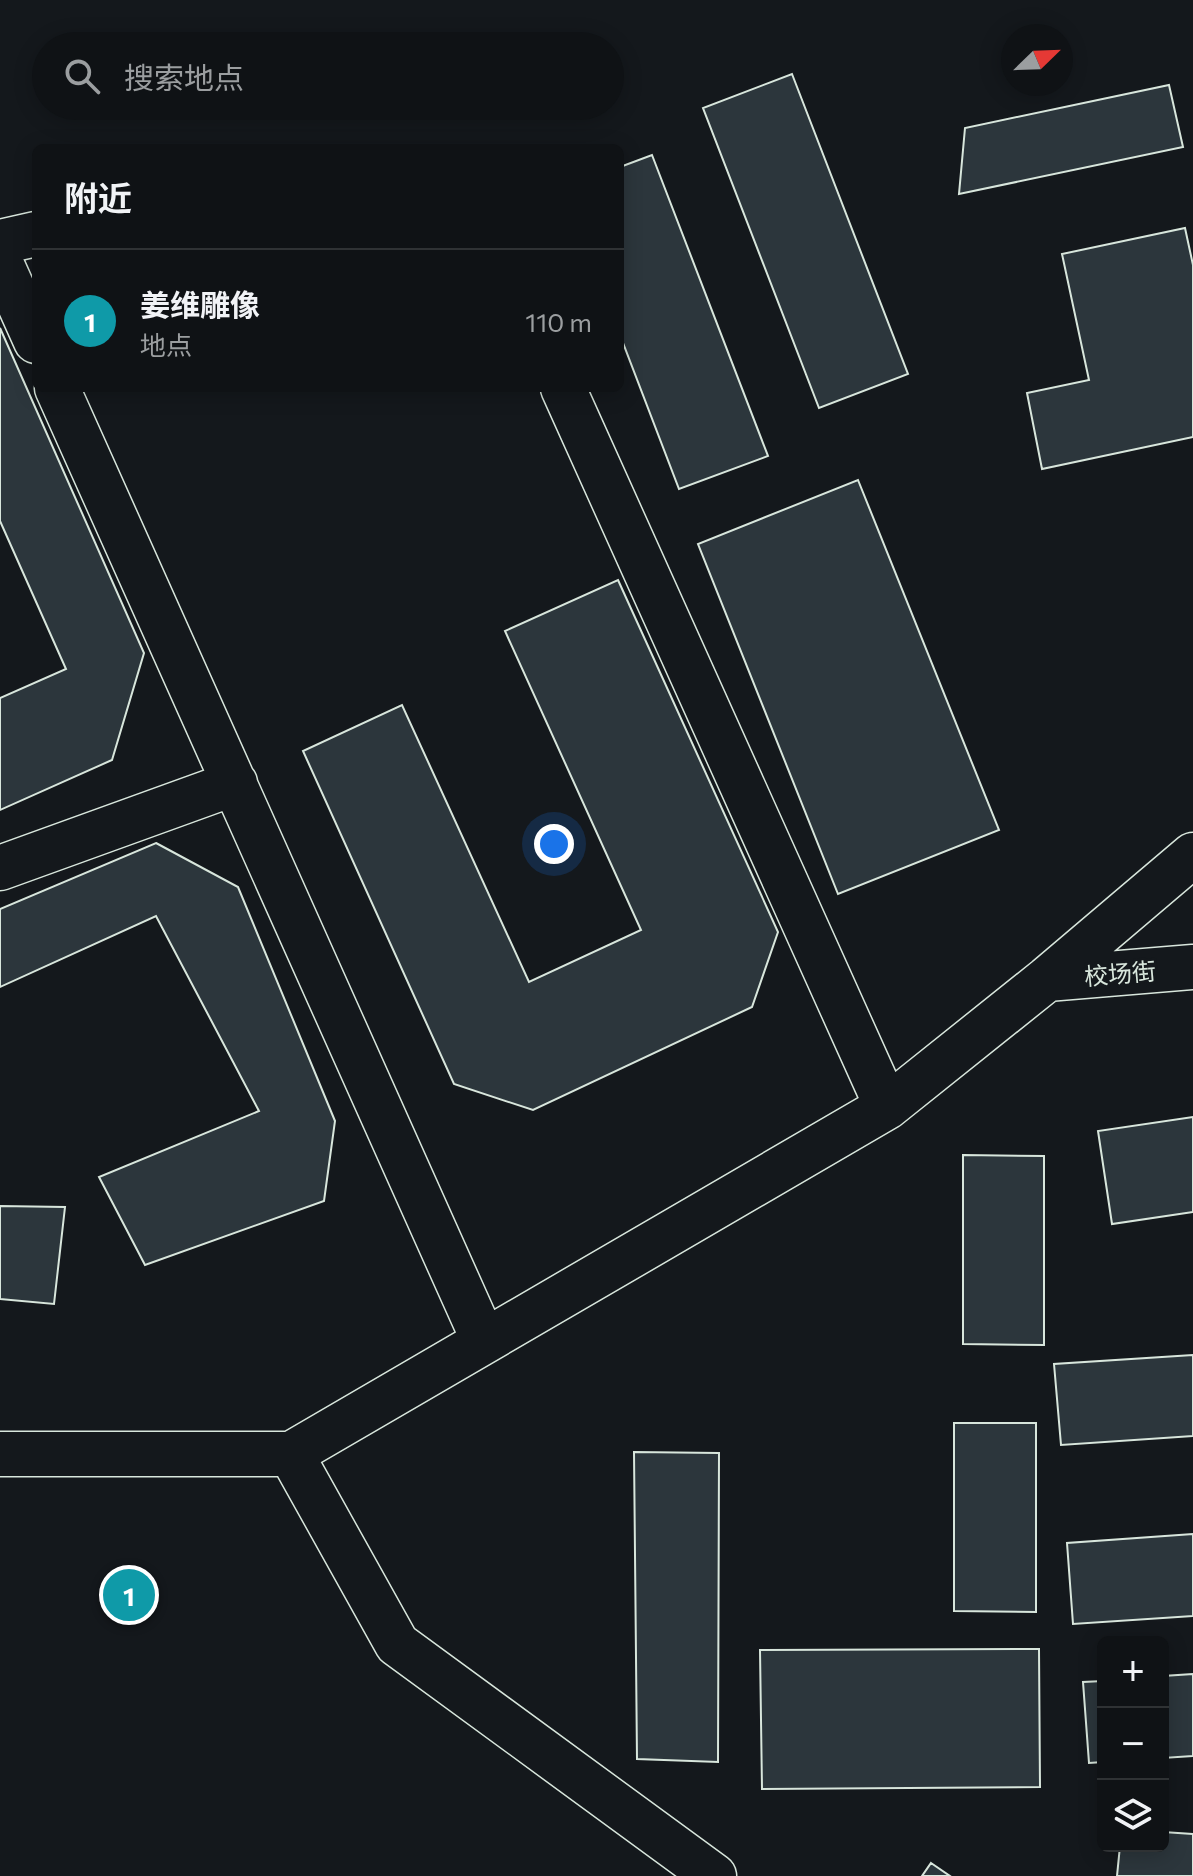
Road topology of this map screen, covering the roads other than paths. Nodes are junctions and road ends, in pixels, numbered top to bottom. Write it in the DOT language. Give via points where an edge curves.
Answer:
graph roads {
  1 [pos="32,235"];
  2 [pos="0,242"];
  3 [pos="0,261"];
  4 [pos="32,332"];
  5 [pos="59,392"];
  6 [pos="565,392"];
  7 [pos="235,783"];
  8 [pos="1193,855"];
  9 [pos="0,868"];
  10 [pos="1193,967"];
  11 [pos="1047,979"];
  12 [pos="887,1107"];
  13 [pos="484,1341"];
  14 [pos="0,1454"];
  15 [pos="291,1454"];
  16 [pos="714,1876"];
  1 -- 2 [label="street"];
  3 -- 4 [label="street"];
  5 -- 7 [label="street"];
  6 -- 12 [label="street"];
  7 -- 9 [label="street"];
  7 -- 13 [label="street"];
  8 -- 11 [label="street"];
  10 -- 11 [label="street, 校场街"];
  11 -- 12 [label="street"];
  12 -- 13 [label="street"];
  13 -- 15 [label="street"];
  14 -- 15 [label="street"];
  15 -- 16 [label="street" via="397,1644"];
}
